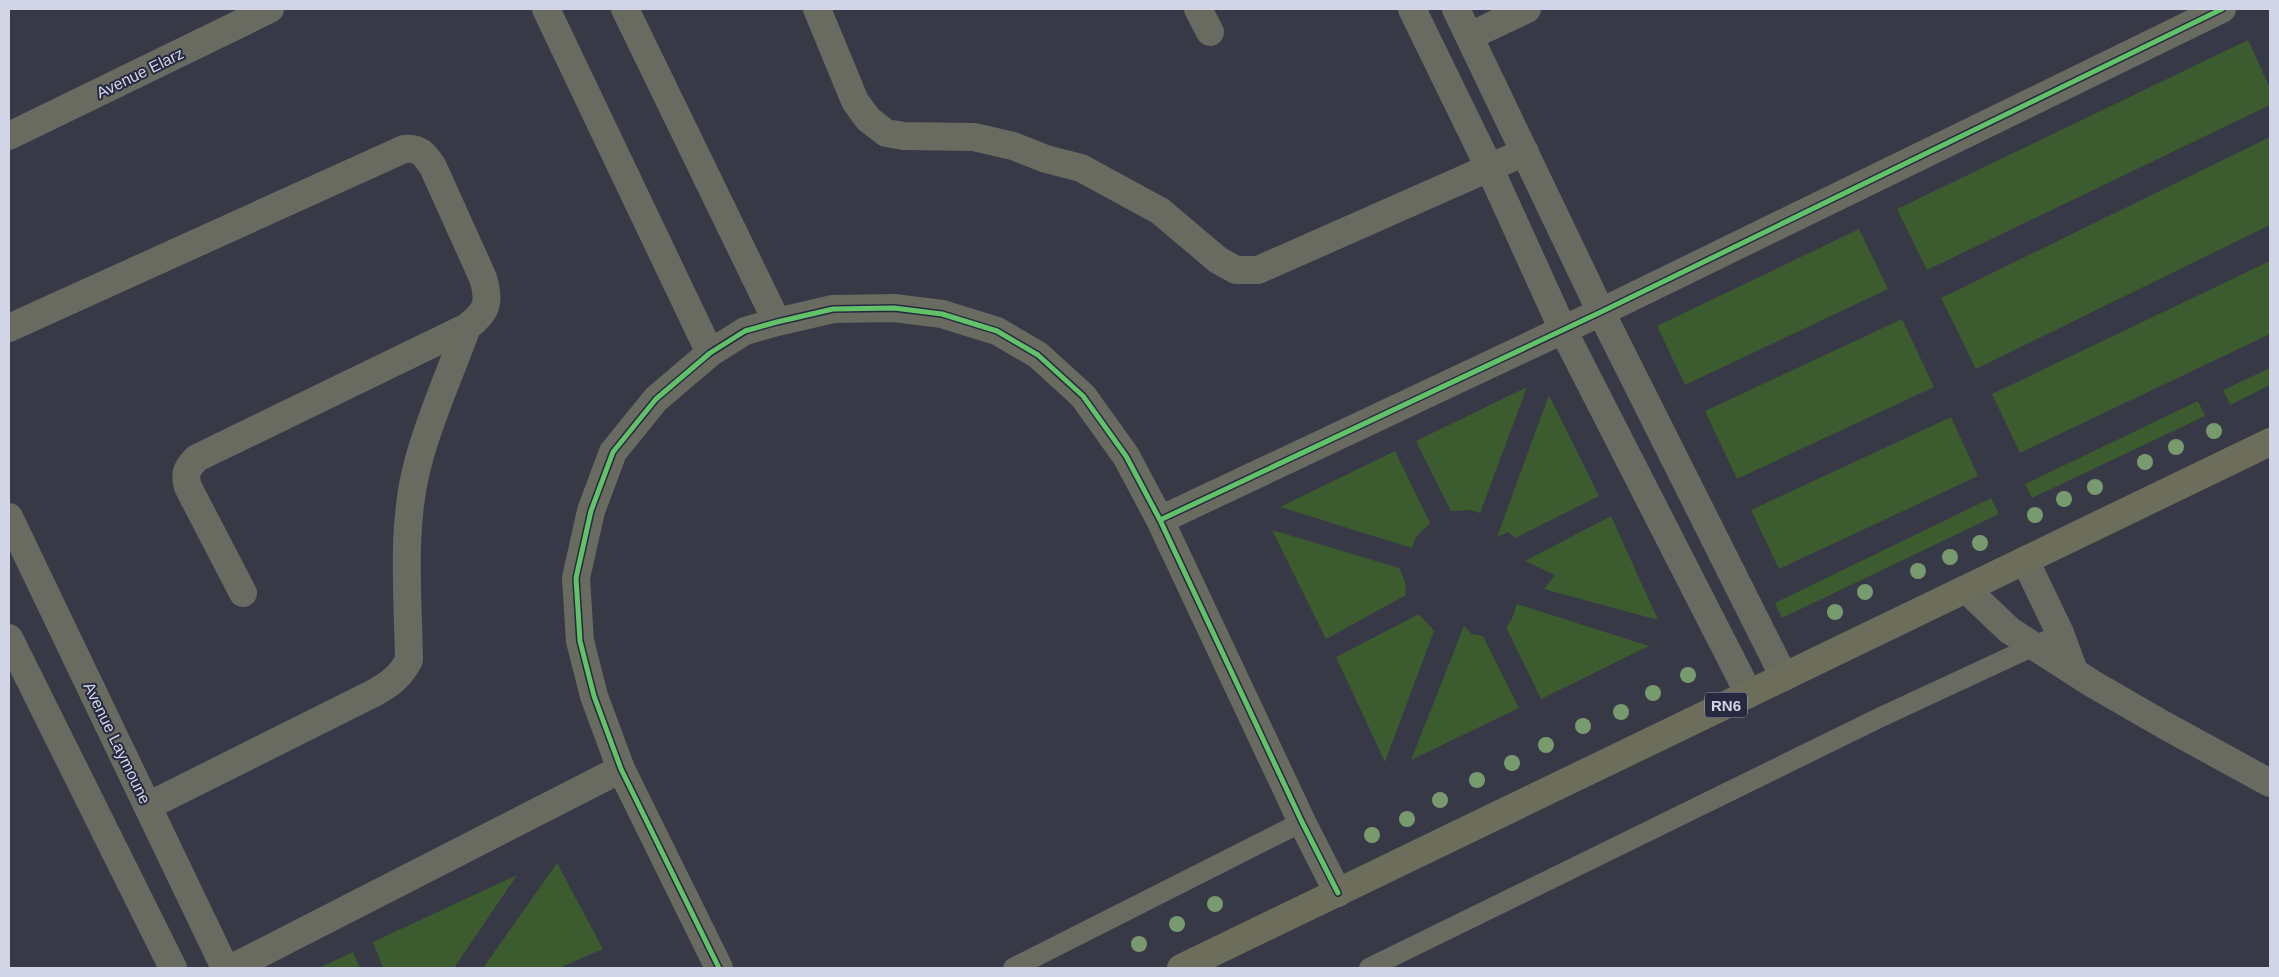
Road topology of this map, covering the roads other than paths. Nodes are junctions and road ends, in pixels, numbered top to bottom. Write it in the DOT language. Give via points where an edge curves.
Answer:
graph roads {
  1 [pos="270,9"];
  2 [pos="546,9"];
  3 [pos="625,9"];
  4 [pos="817,9"];
  5 [pos="1198,9"];
  6 [pos="1412,9"];
  7 [pos="1456,9"];
  8 [pos="1527,9"];
  9 [pos="2222,9"];
  10 [pos="1210,32"];
  11 [pos="1470,36"];
  12 [pos="9,136"];
  13 [pos="1525,152"];
  14 [pos="1489,167"];
  15 [pos="1601,312"];
  16 [pos="776,322"];
  17 [pos="467,327"];
  18 [pos="9,328"];
  19 [pos="1563,330"];
  20 [pos="710,353"];
  21 [pos="2270,442"];
  22 [pos="9,517"];
  23 [pos="1160,520"];
  24 [pos="2025,560"];
  25 [pos="1966,589"];
  26 [pos="243,593"];
  27 [pos="2060,633"];
  28 [pos="9,638"];
  29 [pos="2036,646"];
  30 [pos="2074,671"];
  31 [pos="1784,677"];
  32 [pos="1749,694"];
  33 [pos="621,769"];
  34 [pos="2268,780"];
  35 [pos="148,806"];
  36 [pos="1302,822"];
  37 [pos="1338,892"];
  38 [pos="173,968"];
  39 [pos="225,968"];
  40 [pos="232,968"];
  41 [pos="719,968"];
  42 [pos="1013,968"];
  43 [pos="1182,968"];
  44 [pos="1369,968"];
  1 -- 12 [label="street, Avenue Elarz"];
  2 -- 20 [label="street"];
  3 -- 16 [label="street"];
  4 -- 14 [label="street" via="855,101 868,119 886,133 974,137 1081,168 1160,211 1218,260 1236,270 1258,270"];
  5 -- 10 [label="street"];
  6 -- 14 [label="street"];
  7 -- 11 [label="street"];
  8 -- 11 [label="street"];
  9 -- 15 [label="street"];
  11 -- 13 [label="street"];
  13 -- 14 [label="street"];
  13 -- 15 [label="street"];
  14 -- 19 [label="street"];
  15 -- 19 [label="street"];
  15 -- 31 [label="street"];
  16 -- 20 [label="street" via="746,332"];
  16 -- 23 [label="street" via="833,309 894,308 942,314 997,331 1038,355 1083,396 1126,456"];
  17 -- 18 [label="street" via="479,318 485,308 486,287 433,167 424,153 414,148 404,149"];
  17 -- 26 [label="street" via="197,458 187,467 188,487"];
  17 -- 35 [label="street" via="437,404 418,464 410,506 407,550 409,660 402,673 374,693"];
  19 -- 23 [label="street"];
  19 -- 32 [label="street"];
  20 -- 33 [label="street" via="656,399 613,452 591,511 576,578 580,642 594,696"];
  21 -- 24 [label="main road, RN6"];
  22 -- 35 [label="street, Avenue Laymoune"];
  23 -- 36 [label="street"];
  24 -- 25 [label="main road, RN6"];
  24 -- 27 [label="street"];
  25 -- 29 [label="street" via="2009,630"];
  25 -- 31 [label="main road, RN6"];
  27 -- 29 [label="lane"];
  27 -- 30 [label="street"];
  28 -- 38 [label="street"];
  29 -- 30 [label="street"];
  29 -- 44 [label="lane" via="1881,718"];
  30 -- 34 [label="street" via="2127,704"];
  31 -- 32 [label="main road, RN6"];
  32 -- 37 [label="main road, RN6"];
  33 -- 40 [label="street"];
  33 -- 41 [label="street"];
  35 -- 39 [label="street, Avenue Laymoune"];
  36 -- 37 [label="street"];
  36 -- 42 [label="lane"];
  37 -- 43 [label="main road, RN6"];
}
